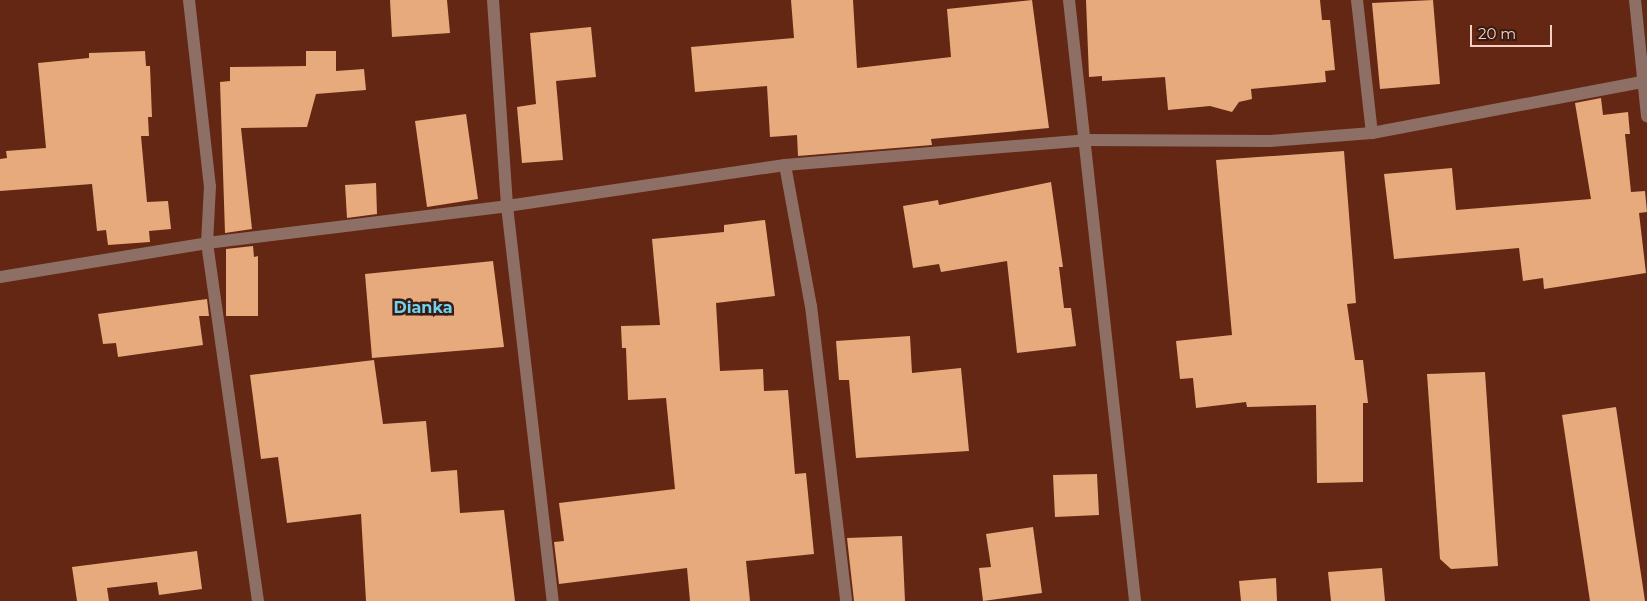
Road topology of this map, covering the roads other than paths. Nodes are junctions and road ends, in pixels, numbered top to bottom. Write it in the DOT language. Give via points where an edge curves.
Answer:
graph roads {
  1 [pos="189,0"];
  2 [pos="493,0"];
  3 [pos="1069,0"];
  4 [pos="1357,0"];
  5 [pos="1635,0"];
  6 [pos="1645,81"];
  7 [pos="1647,116"];
  8 [pos="1372,133"];
  9 [pos="1086,140"];
  10 [pos="785,165"];
  11 [pos="507,206"];
  12 [pos="208,243"];
  13 [pos="0,277"];
  14 [pos="258,601"];
  15 [pos="553,601"];
  16 [pos="846,601"];
  17 [pos="1135,601"];
  1 -- 12 [label="street" via="210,186"];
  2 -- 11 [label="street"];
  3 -- 9 [label="street"];
  4 -- 8 [label="street"];
  5 -- 6 [label="street"];
  6 -- 7 [label="street"];
  6 -- 8 [label="street"];
  8 -- 9 [label="street" via="1270,141"];
  9 -- 10 [label="street"];
  9 -- 17 [label="street"];
  10 -- 11 [label="street"];
  10 -- 16 [label="street" via="812,316"];
  11 -- 12 [label="street"];
  11 -- 15 [label="street"];
  12 -- 13 [label="street"];
  12 -- 14 [label="street"];
}
